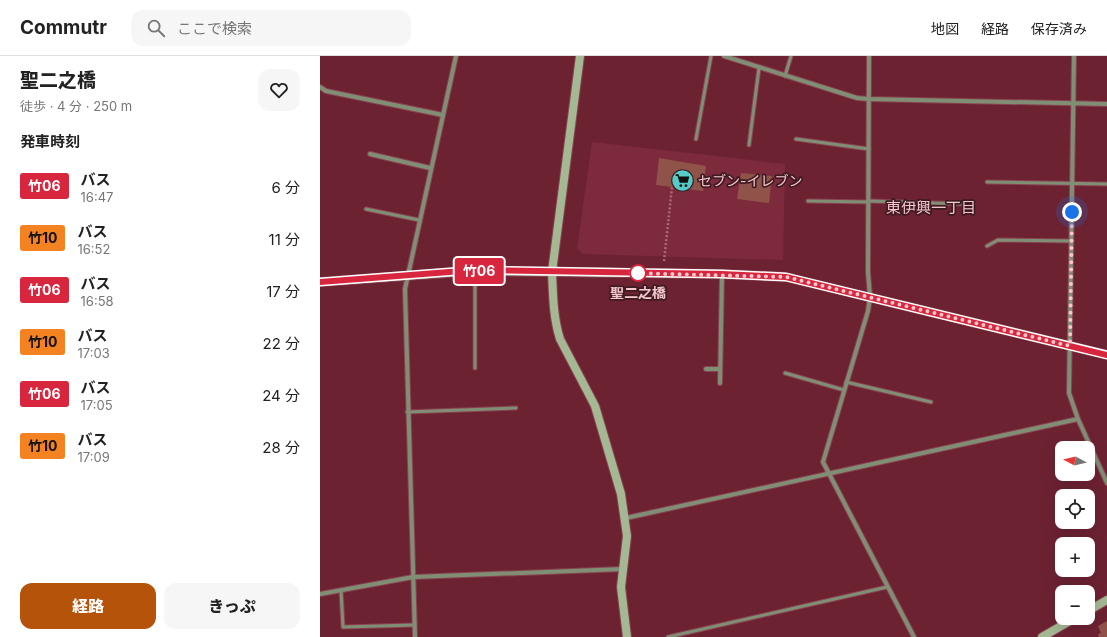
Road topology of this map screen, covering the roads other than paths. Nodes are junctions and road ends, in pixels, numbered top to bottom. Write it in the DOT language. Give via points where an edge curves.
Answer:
graph roads {
  1 [pos="456,56"];
  2 [pos="580,56"];
  3 [pos="711,56"];
  4 [pos="724,56"];
  5 [pos="791,56"];
  6 [pos="869,56"];
  7 [pos="1074,56"];
  8 [pos="759,68"];
  9 [pos="785,76"];
  10 [pos="320,87"];
  11 [pos="870,100"];
  12 [pos="1073,104"];
  13 [pos="1107,104"];
  14 [pos="443,115"];
  15 [pos="696,139"];
  16 [pos="796,139"];
  17 [pos="750,144"];
  18 [pos="869,149"];
  19 [pos="370,154"];
  20 [pos="430,168"];
  21 [pos="987,182"];
  22 [pos="1073,183"];
  23 [pos="1107,184"];
  24 [pos="808,202"];
  25 [pos="869,202"];
  26 [pos="965,204"];
  27 [pos="366,209"];
  28 [pos="419,220"];
  29 [pos="1072,241"];
  30 [pos="987,246"];
  31 [pos="475,270"];
  32 [pos="552,272"];
  33 [pos="722,274"];
  34 [pos="407,276"];
  35 [pos="320,282"];
  36 [pos="870,297"];
  37 [pos="1070,346"];
  38 [pos="1107,355"];
  39 [pos="475,368"];
  40 [pos="706,369"];
  41 [pos="720,369"];
  42 [pos="785,374"];
  43 [pos="846,382"];
  44 [pos="720,383"];
  45 [pos="844,390"];
  46 [pos="931,402"];
  47 [pos="516,408"];
  48 [pos="407,412"];
  49 [pos="1078,419"];
  50 [pos="828,474"];
  51 [pos="1107,483"];
  52 [pos="626,518"];
  53 [pos="623,569"];
  54 [pos="413,577"];
  55 [pos="887,587"];
  56 [pos="341,590"];
  57 [pos="320,594"];
  58 [pos="1107,600"];
  59 [pos="1095,607"];
  60 [pos="414,625"];
  61 [pos="1063,625"];
  62 [pos="415,637"];
  63 [pos="627,637"];
  64 [pos="668,637"];
  65 [pos="914,637"];
  66 [pos="1042,637"];
  1 -- 14 [label="street"];
  2 -- 32 [label="street"];
  3 -- 15 [label="lane"];
  4 -- 8 [label="street"];
  5 -- 9 [label="lane"];
  6 -- 11 [label="street"];
  7 -- 12 [label="street"];
  8 -- 9 [label="street"];
  8 -- 17 [label="lane"];
  9 -- 11 [label="street"];
  10 -- 14 [label="street" via="326,91"];
  11 -- 12 [label="street"];
  11 -- 18 [label="street"];
  12 -- 13 [label="street"];
  12 -- 22 [label="street"];
  14 -- 20 [label="street"];
  16 -- 18 [label="lane"];
  18 -- 25 [label="street"];
  19 -- 20 [label="street"];
  20 -- 28 [label="street"];
  21 -- 22 [label="lane"];
  22 -- 23 [label="lane"];
  22 -- 29 [label="street"];
  24 -- 25 [label="lane"];
  25 -- 26 [label="lane"];
  25 -- 36 [label="street"];
  27 -- 28 [label="lane"];
  28 -- 34 [label="street"];
  29 -- 30 [label="lane" via="998,240"];
  29 -- 37 [label="street"];
  31 -- 32 [label="street"];
  31 -- 34 [label="street"];
  31 -- 39 [label="lane"];
  32 -- 33 [label="street"];
  32 -- 52 [label="street" via="556,328 595,406"];
  33 -- 36 [label="street" via="786,277"];
  33 -- 41 [label="street"];
  34 -- 35 [label="street"];
  34 -- 48 [label="street"];
  36 -- 37 [label="street"];
  36 -- 43 [label="street"];
  37 -- 38 [label="street"];
  37 -- 49 [label="street" via="1069,393"];
  40 -- 41 [label="street"];
  41 -- 44 [label="street"];
  42 -- 45 [label="lane"];
  43 -- 45 [label="street"];
  43 -- 46 [label="lane"];
  45 -- 50 [label="street" via="823,462"];
  47 -- 48 [label="lane"];
  48 -- 54 [label="street"];
  49 -- 50 [label="street"];
  49 -- 51 [label="street"];
  50 -- 52 [label="street"];
  50 -- 55 [label="street"];
  52 -- 53 [label="street" via="627,536"];
  53 -- 54 [label="street"];
  53 -- 63 [label="street" via="622,594"];
  54 -- 56 [label="street"];
  54 -- 60 [label="street"];
  55 -- 64 [label="lane"];
  55 -- 65 [label="street"];
  56 -- 57 [label="street"];
  56 -- 60 [label="lane" via="343,627"];
  58 -- 59 [label="street"];
  60 -- 62 [label="street"];
  61 -- 66 [label="street"];
}
